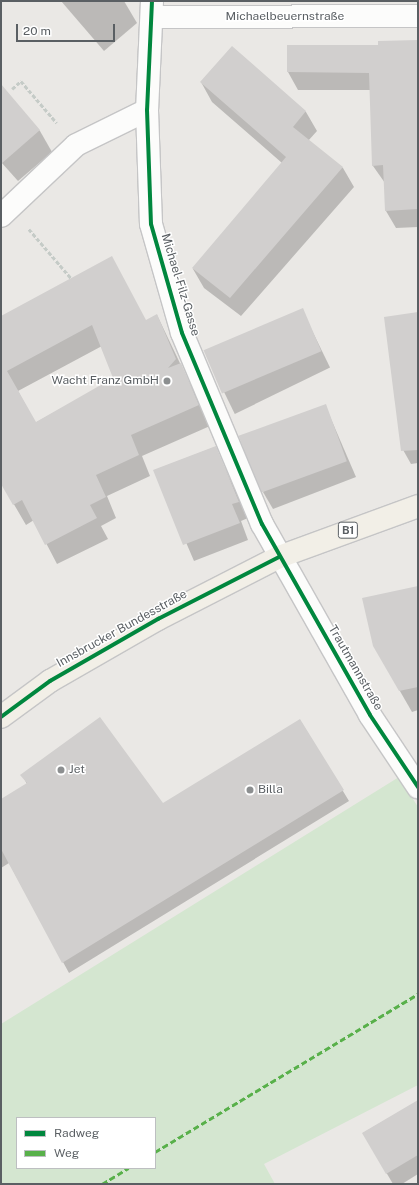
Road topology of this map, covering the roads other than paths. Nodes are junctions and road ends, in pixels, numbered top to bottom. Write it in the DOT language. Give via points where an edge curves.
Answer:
graph roads {
  1 [pos="152,9"];
  2 [pos="418,16"];
  3 [pos="147,110"];
  4 [pos="6,212"];
  5 [pos="418,506"];
  6 [pos="279,557"];
  7 [pos="1,717"];
  8 [pos="418,787"];
  1 -- 2 [label="street, Michaelbeuernstraße"];
  1 -- 3 [label="street, Michael-Filz-Gasse"];
  3 -- 4 [label="street" via="76,145"];
  3 -- 6 [label="street, Michael-Filz-Gasse" via="151,224 182,333"];
  5 -- 6 [label="main road, Innsbrucker Bundesstraße / B1"];
  6 -- 7 [label="main road, Innsbrucker Bundesstraße / B1" via="158,619 50,681"];
  6 -- 8 [label="street, Trautmannstraße" via="370,715"];
}
